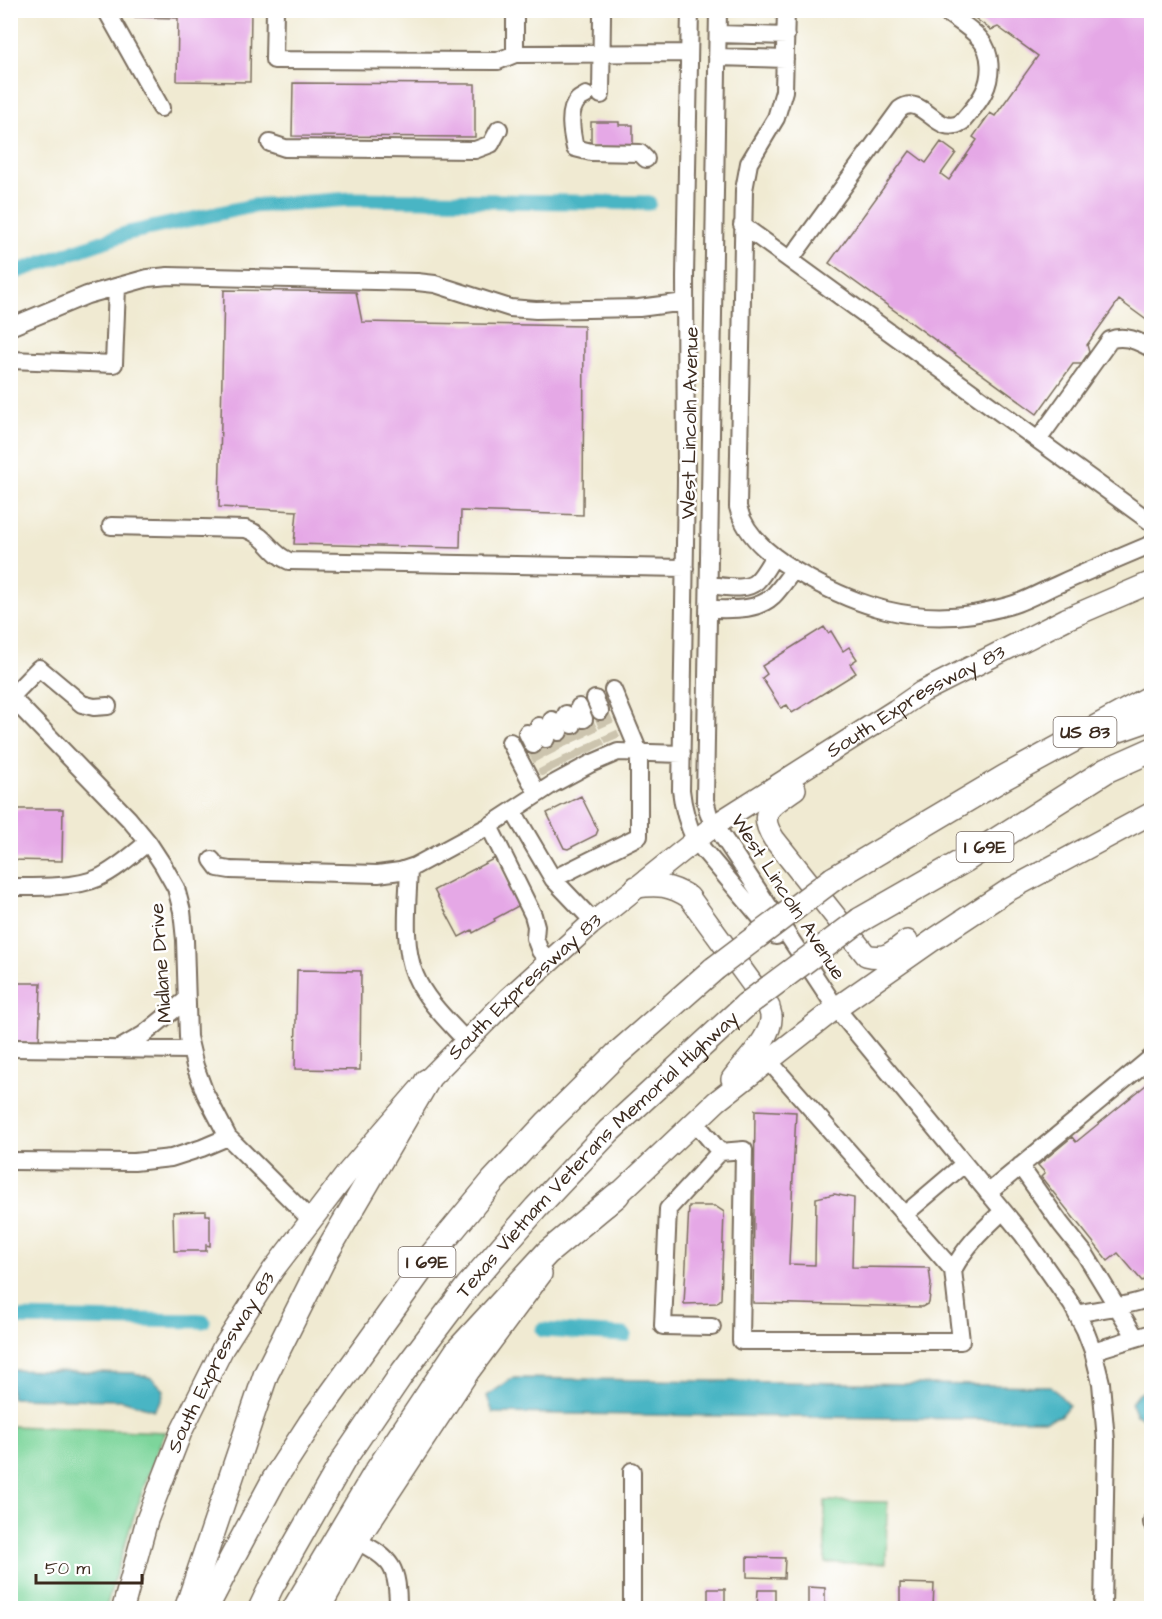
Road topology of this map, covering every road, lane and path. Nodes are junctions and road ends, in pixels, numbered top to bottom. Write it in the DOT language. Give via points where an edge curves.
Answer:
graph roads {
  1 [pos="106,10"];
  2 [pos="275,10"];
  3 [pos="515,10"];
  4 [pos="690,10"];
  5 [pos="718,10"];
  6 [pos="786,10"];
  7 [pos="943,10"];
  8 [pos="602,15"];
  9 [pos="718,34"];
  10 [pos="786,36"];
  11 [pos="602,53"];
  12 [pos="689,53"];
  13 [pos="515,54"];
  14 [pos="717,57"];
  15 [pos="785,59"];
  16 [pos="161,108"];
  17 [pos="499,129"];
  18 [pos="270,143"];
  19 [pos="645,159"];
  20 [pos="742,225"];
  21 [pos="790,260"];
  22 [pos="117,287"];
  23 [pos="685,302"];
  24 [pos="10,327"];
  25 [pos="1152,349"];
  26 [pos="10,360"];
  27 [pos="1038,440"];
  28 [pos="1152,523"];
  29 [pos="111,526"];
  30 [pos="1152,544"];
  31 [pos="774,556"];
  32 [pos="685,568"];
  33 [pos="794,570"];
  34 [pos="1152,582"];
  35 [pos="709,585"];
  36 [pos="708,609"];
  37 [pos="613,690"];
  38 [pos="11,696"];
  39 [pos="1152,697"];
  40 [pos="108,706"];
  41 [pos="896,710"];
  42 [pos="1152,718"];
  43 [pos="510,742"];
  44 [pos="1152,750"];
  45 [pos="639,752"];
  46 [pos="682,754"];
  47 [pos="1152,757"];
  48 [pos="1033,761"];
  49 [pos="1107,770"];
  50 [pos="537,793"];
  51 [pos="513,811"];
  52 [pos="1152,813"];
  53 [pos="715,825"];
  54 [pos="489,826"];
  55 [pos="695,840"];
  56 [pos="148,843"];
  57 [pos="212,860"];
  58 [pos="409,868"];
  59 [pos="553,879"];
  60 [pos="10,887"];
  61 [pos="636,887"];
  62 [pos="1007,891"];
  63 [pos="594,922"];
  64 [pos="550,961"];
  65 [pos="186,1000"];
  66 [pos="836,1008"];
  67 [pos="466,1041"];
  68 [pos="10,1048"];
  69 [pos="119,1049"];
  70 [pos="191,1050"];
  71 [pos="1152,1057"];
  72 [pos="769,1060"];
  73 [pos="427,1081"];
  74 [pos="717,1101"];
  75 [pos="695,1122"];
  76 [pos="228,1137"];
  77 [pos="720,1152"];
  78 [pos="10,1161"];
  79 [pos="964,1164"];
  80 [pos="1020,1166"];
  81 [pos="988,1193"];
  82 [pos="617,1195"];
  83 [pos="1003,1211"];
  84 [pos="904,1215"];
  85 [pos="311,1220"];
  86 [pos="953,1269"];
  87 [pos="1152,1298"];
  88 [pos="1117,1306"];
  89 [pos="1077,1314"];
  90 [pos="712,1327"];
  91 [pos="1144,1335"];
  92 [pos="1092,1351"];
  93 [pos="633,1470"];
  94 [pos="357,1541"];
  95 [pos="123,1608"];
  96 [pos="187,1608"];
  97 [pos="206,1608"];
  98 [pos="261,1608"];
  99 [pos="295,1608"];
  100 [pos="320,1608"];
  101 [pos="398,1608"];
  102 [pos="632,1608"];
  103 [pos="1103,1608"];
  1 -- 16 [label="street"];
  2 -- 13 [label="street" via="274,60 498,61"];
  3 -- 13 [label="street"];
  4 -- 12 [label="street, West Lincoln Avenue"];
  5 -- 9 [label="street, West Lincoln Avenue"];
  6 -- 10 [label="street"];
  7 -- 21 [label="street" via="978,37 988,51 985,90 962,122 954,126 942,123 905,99"];
  8 -- 11 [label="street"];
  9 -- 10 [label="street"];
  9 -- 14 [label="street, West Lincoln Avenue"];
  10 -- 15 [label="street"];
  11 -- 12 [label="street"];
  11 -- 13 [label="street"];
  11 -- 19 [label="street" via="593,95 578,100 573,108 575,148 640,153"];
  12 -- 23 [label="street, West Lincoln Avenue"];
  14 -- 15 [label="street"];
  14 -- 35 [label="street, West Lincoln Avenue"];
  15 -- 20 [label="street" via="780,107 749,163"];
  17 -- 18 [label="street" via="491,144 475,150 285,148"];
  20 -- 21 [label="street"];
  20 -- 31 [label="street" via="738,507 748,530"];
  21 -- 27 [label="street"];
  22 -- 23 [label="street" via="168,276 417,282 510,308 536,310 639,309"];
  22 -- 24 [label="street"];
  22 -- 26 [label="street" via="114,364"];
  23 -- 32 [label="street, West Lincoln Avenue"];
  25 -- 27 [label="street" via="1125,337 1110,340"];
  27 -- 28 [label="street"];
  29 -- 32 [label="street" via="246,529 262,537 279,557 289,561"];
  30 -- 33 [label="street" via="1018,603 958,616 885,611"];
  31 -- 33 [label="street"];
  31 -- 35 [label="street" via="750,585"];
  32 -- 46 [label="street, West Lincoln Avenue"];
  33 -- 36 [label="street" via="774,595 761,604 743,609"];
  34 -- 41 [label="main road, South Expressway 83" via="1045,629 922,692"];
  35 -- 36 [label="street, West Lincoln Avenue"];
  36 -- 53 [label="street, West Lincoln Avenue" via="705,800"];
  37 -- 45 [label="street"];
  38 -- 40 [label="street" via="39,668 82,704"];
  38 -- 56 [label="street, Midlane Drive"];
  39 -- 48 [label="highway, US 83"];
  41 -- 53 [label="main road, South Expressway 83"];
  41 -- 62 [label="main road" via="890,728 773,805 765,819 768,830 866,955 873,957 892,953 968,903 987,894"];
  42 -- 48 [label="highway, I 69E"];
  43 -- 50 [label="street"];
  44 -- 49 [label="highway, I 69E"];
  45 -- 46 [label="street"];
  45 -- 50 [label="street" via="582,762"];
  45 -- 59 [label="street" via="639,836"];
  46 -- 55 [label="street, West Lincoln Avenue" via="684,811"];
  47 -- 49 [label="highway, US 83"];
  48 -- 97 [label="highway, I 69E, bridge" via="833,879 714,969 616,1055 548,1122 431,1256 304,1433"];
  49 -- 98 [label="highway, Texas Vietnam Veterans Memorial Highway / I 69E, bridge" via="965,860 860,920 746,1005 609,1131 468,1286 403,1372 344,1459"];
  50 -- 51 [label="street"];
  51 -- 54 [label="street"];
  51 -- 59 [label="street"];
  52 -- 62 [label="main road"];
  53 -- 55 [label="main road, South Expressway 83"];
  53 -- 66 [label="street, West Lincoln Avenue"];
  54 -- 58 [label="street"];
  54 -- 64 [label="street" via="533,915 540,951"];
  55 -- 61 [label="main road, South Expressway 83"];
  55 -- 66 [label="street, West Lincoln Avenue"];
  56 -- 60 [label="street" via="98,879 80,884"];
  56 -- 65 [label="street, Midlane Drive" via="176,888 182,911"];
  57 -- 58 [label="street" via="218,868 230,870 378,874"];
  58 -- 67 [label="street" via="408,937 416,975 431,1001"];
  59 -- 63 [label="street"];
  61 -- 63 [label="main road, South Expressway 83"];
  61 -- 74 [label="main road" via="666,887 689,897 769,1007 770,1025 761,1043"];
  62 -- 66 [label="main road"];
  63 -- 64 [label="main road, South Expressway 83"];
  64 -- 67 [label="main road, South Expressway 83"];
  65 -- 69 [label="street"];
  65 -- 70 [label="street, Midlane Drive"];
  66 -- 72 [label="main road"];
  66 -- 79 [label="street, West Lincoln Avenue"];
  67 -- 73 [label="main road, South Expressway 83"];
  68 -- 69 [label="street"];
  69 -- 70 [label="street"];
  70 -- 76 [label="street, Midlane Drive" via="205,1093"];
  71 -- 80 [label="street"];
  72 -- 74 [label="main road"];
  72 -- 84 [label="street"];
  73 -- 85 [label="main road, South Expressway 83"];
  73 -- 96 [label="highway" via="328,1250 267,1374"];
  74 -- 75 [label="main road"];
  75 -- 77 [label="street"];
  75 -- 82 [label="main road"];
  76 -- 78 [label="street" via="171,1158 134,1162"];
  76 -- 85 [label="street, Midlane Drive"];
  77 -- 86 [label="street" via="744,1150 741,1341 961,1341"];
  77 -- 90 [label="street" via="668,1209 663,1326"];
  79 -- 81 [label="street, West Lincoln Avenue"];
  79 -- 84 [label="street"];
  80 -- 81 [label="street"];
  80 -- 88 [label="street" via="1085,1254"];
  81 -- 83 [label="street, West Lincoln Avenue"];
  82 -- 94 [label="main road" via="538,1277 469,1371"];
  82 -- 99 [label="highway" via="547,1253 457,1351 375,1474"];
  83 -- 86 [label="street" via="971,1242"];
  83 -- 89 [label="street, West Lincoln Avenue"];
  84 -- 86 [label="street"];
  85 -- 95 [label="main road, South Expressway 83" via="273,1270 224,1348 181,1432 147,1520"];
  87 -- 88 [label="street"];
  88 -- 89 [label="street"];
  88 -- 91 [label="street"];
  89 -- 92 [label="street, West Lincoln Avenue"];
  91 -- 92 [label="street"];
  92 -- 103 [label="street, West Lincoln Avenue" via="1101,1383 1106,1440"];
  93 -- 102 [label="street"];
  94 -- 100 [label="main road"];
  94 -- 101 [label="street" via="386,1558 396,1581"];
}
